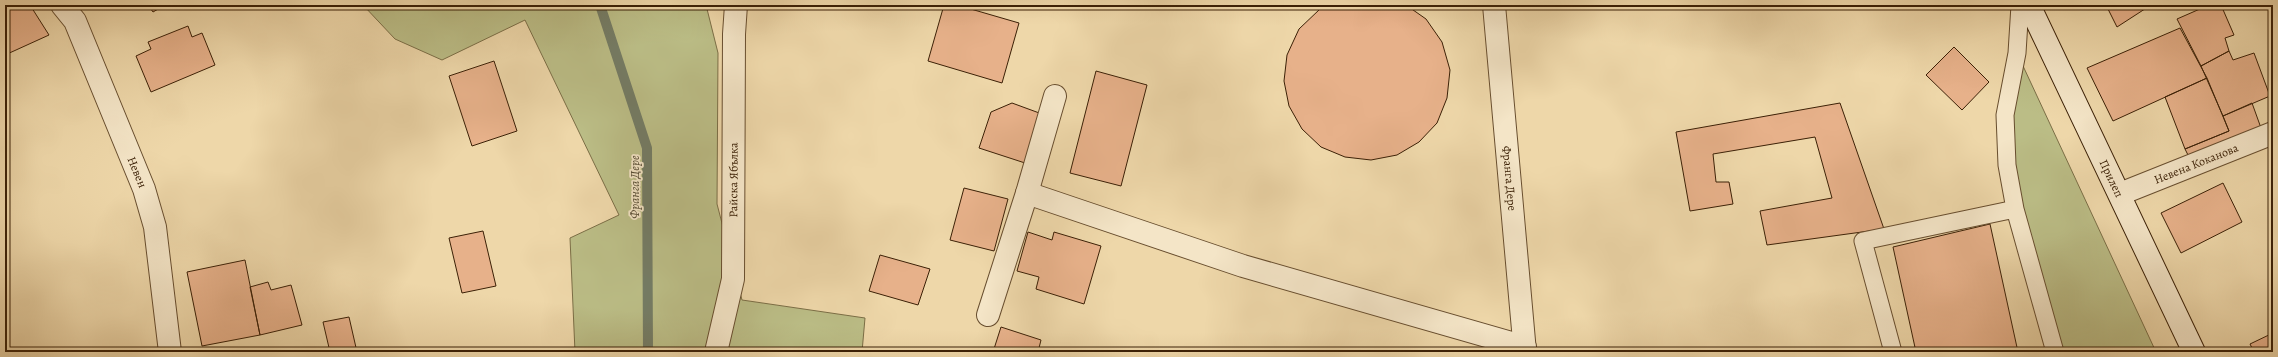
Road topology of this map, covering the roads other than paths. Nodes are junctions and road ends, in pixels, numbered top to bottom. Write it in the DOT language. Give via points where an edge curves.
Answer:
graph roads {
  1 [pos="62,5"];
  2 [pos="736,5"];
  3 [pos="1494,5"];
  4 [pos="2020,5"];
  5 [pos="2030,5"];
  6 [pos="1055,96"];
  7 [pos="2273,133"];
  8 [pos="1027,193"];
  9 [pos="2120,194"];
  10 [pos="2015,209"];
  11 [pos="988,316"];
  12 [pos="1525,350"];
  13 [pos="170,352"];
  14 [pos="716,352"];
  15 [pos="1893,352"];
  16 [pos="2055,352"];
  17 [pos="2194,352"];
  1 -- 13 [label="street, Невен" via="75,21 144,189 155,227"];
  2 -- 14 [label="street, Райска Ябълка" via="733,279"];
  3 -- 12 [label="street, Франга Дере"];
  4 -- 10 [label="lane" via="2016,53 2005,115 2007,165"];
  5 -- 9 [label="street, Прилеп"];
  6 -- 8 [label="street"];
  7 -- 9 [label="street, Невена Коканова"];
  8 -- 11 [label="street"];
  8 -- 12 [label="street" via="1243,266"];
  9 -- 17 [label="street, Прилеп"];
  10 -- 15 [label="lane" via="1863,241"];
  10 -- 16 [label="lane"];
}
